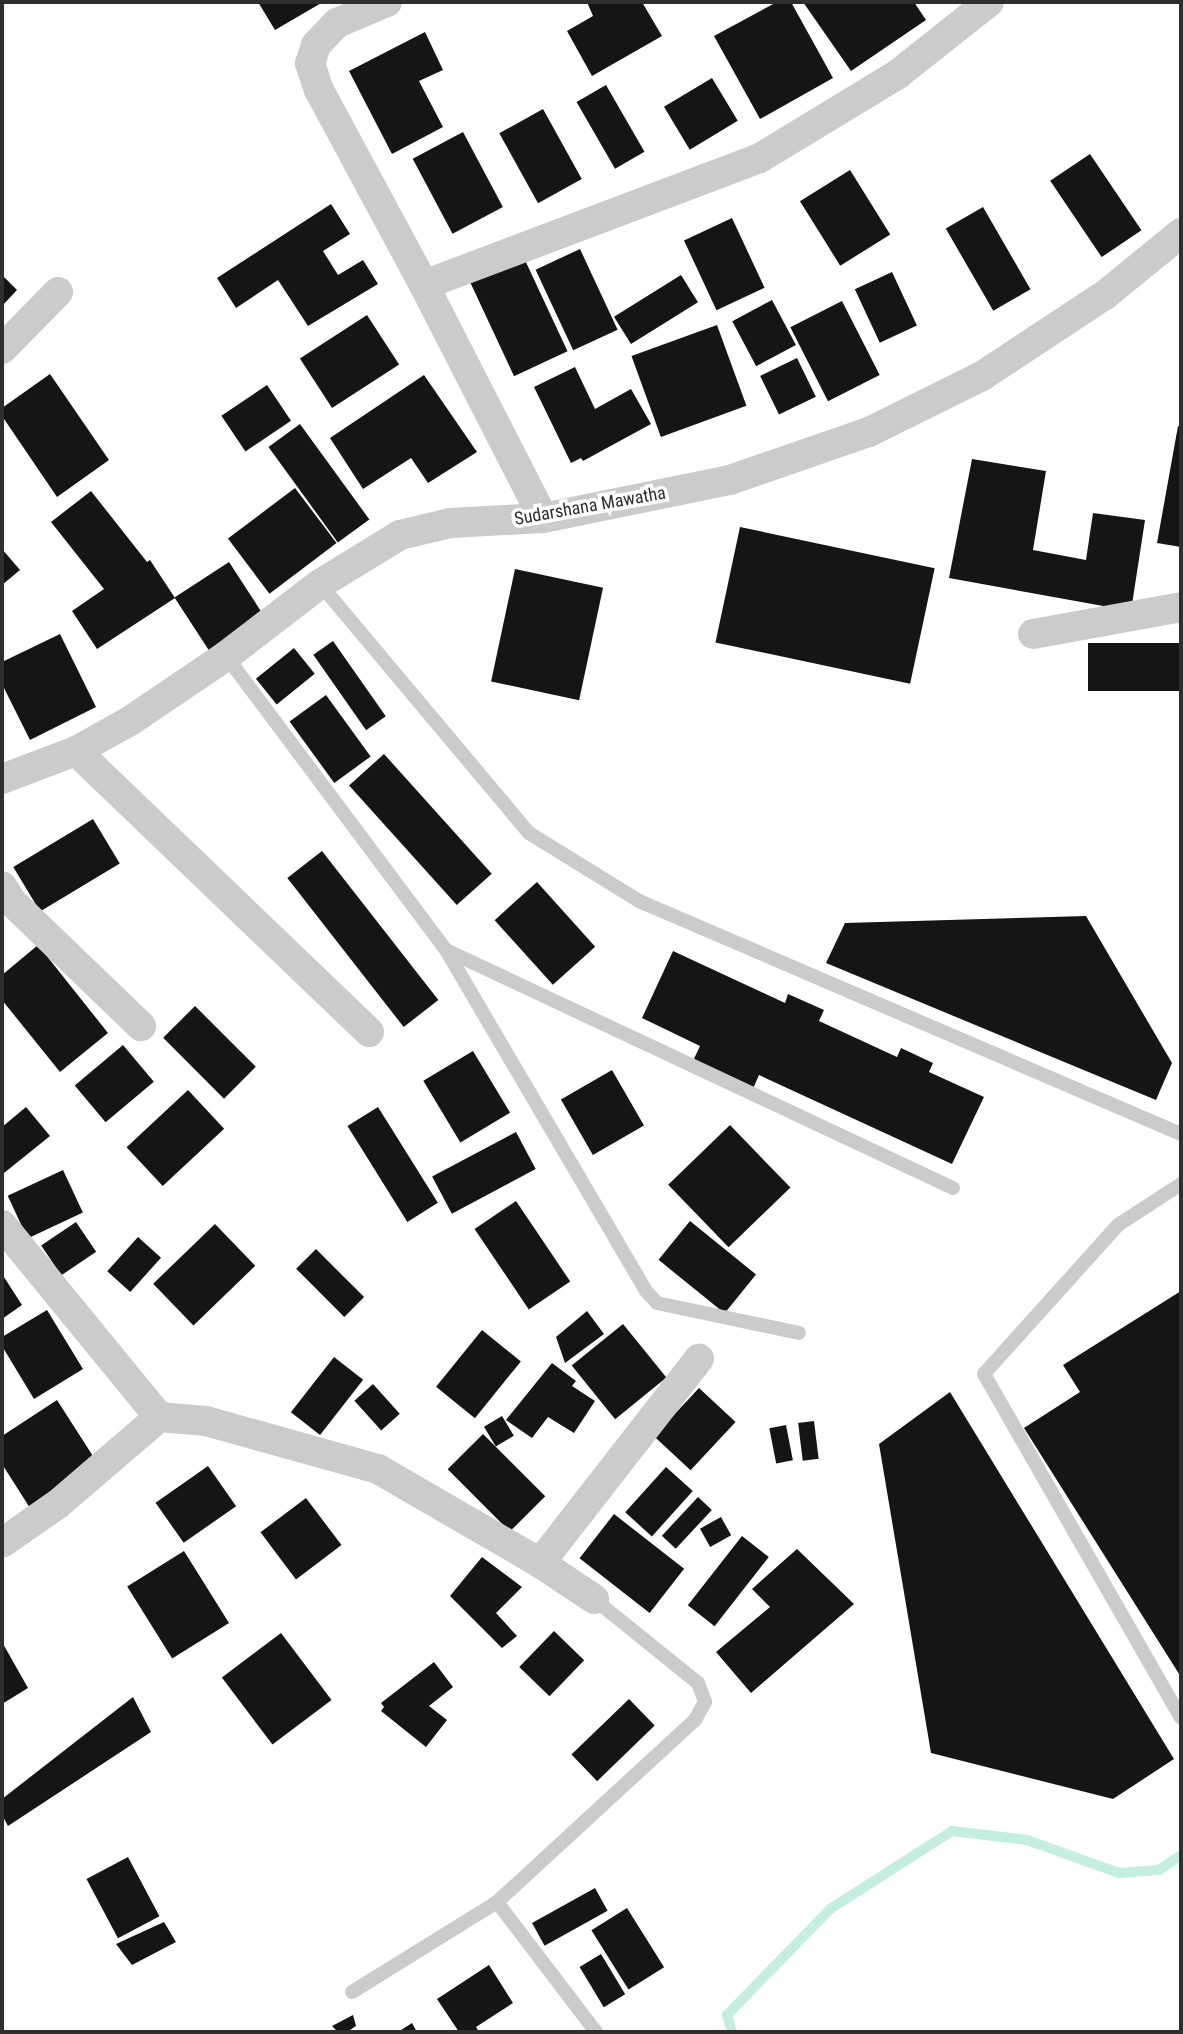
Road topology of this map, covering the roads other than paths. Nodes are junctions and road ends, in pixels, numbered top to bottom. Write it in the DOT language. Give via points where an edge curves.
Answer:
graph roads {
  1 [pos="387,2"];
  2 [pos="989,2"];
  3 [pos="1181,233"];
  4 [pos="424,285"];
  5 [pos="58,292"];
  6 [pos="2,349"];
  7 [pos="543,518"];
  8 [pos="320,584"];
  9 [pos="1181,607"];
  10 [pos="1033,634"];
  11 [pos="226,656"];
  12 [pos="76,751"];
  13 [pos="2,779"];
  14 [pos="2,886"];
  15 [pos="446,950"];
  16 [pos="141,1026"];
  17 [pos="369,1032"];
  18 [pos="1181,1134"];
  19 [pos="1181,1184"];
  20 [pos="953,1188"];
  21 [pos="2,1225"];
  22 [pos="799,1333"];
  23 [pos="699,1359"];
  24 [pos="159,1417"];
  25 [pos="2,1543"];
  26 [pos="540,1563"];
  27 [pos="594,1599"];
  28 [pos="1181,1718"];
  29 [pos="497,1902"];
  30 [pos="352,1992"];
  31 [pos="596,2032"];
  1 -- 4 [label="street" via="337,23 316,45 310,62 319,90"];
  2 -- 4 [label="street" via="898,74 761,158"];
  3 -- 7 [label="street, Sudarshana Mawatha" via="1105,295 982,376 869,432 730,480"];
  4 -- 7 [label="street"];
  5 -- 6 [label="street"];
  7 -- 8 [label="street, Sudarshana Mawatha" via="450,523 400,535"];
  8 -- 11 [label="street, Sudarshana Mawatha"];
  8 -- 18 [label="lane" via="529,833 639,901"];
  9 -- 10 [label="street"];
  11 -- 12 [label="street, Sudarshana Mawatha" via="130,721"];
  11 -- 15 [label="lane"];
  12 -- 13 [label="street, Sudarshana Mawatha"];
  12 -- 17 [label="street"];
  14 -- 16 [label="street" via="12,902"];
  15 -- 20 [label="lane"];
  15 -- 22 [label="lane" via="639,1280 657,1303"];
  19 -- 28 [label="lane" via="1118,1225 984,1374"];
  21 -- 24 [label="street"];
  23 -- 26 [label="street"];
  24 -- 25 [label="street" via="58,1504"];
  24 -- 26 [label="street" via="206,1421 377,1469"];
  26 -- 27 [label="street"];
  27 -- 29 [label="lane" via="698,1684 705,1702 695,1720"];
  29 -- 30 [label="lane"];
  29 -- 31 [label="lane"];
}
